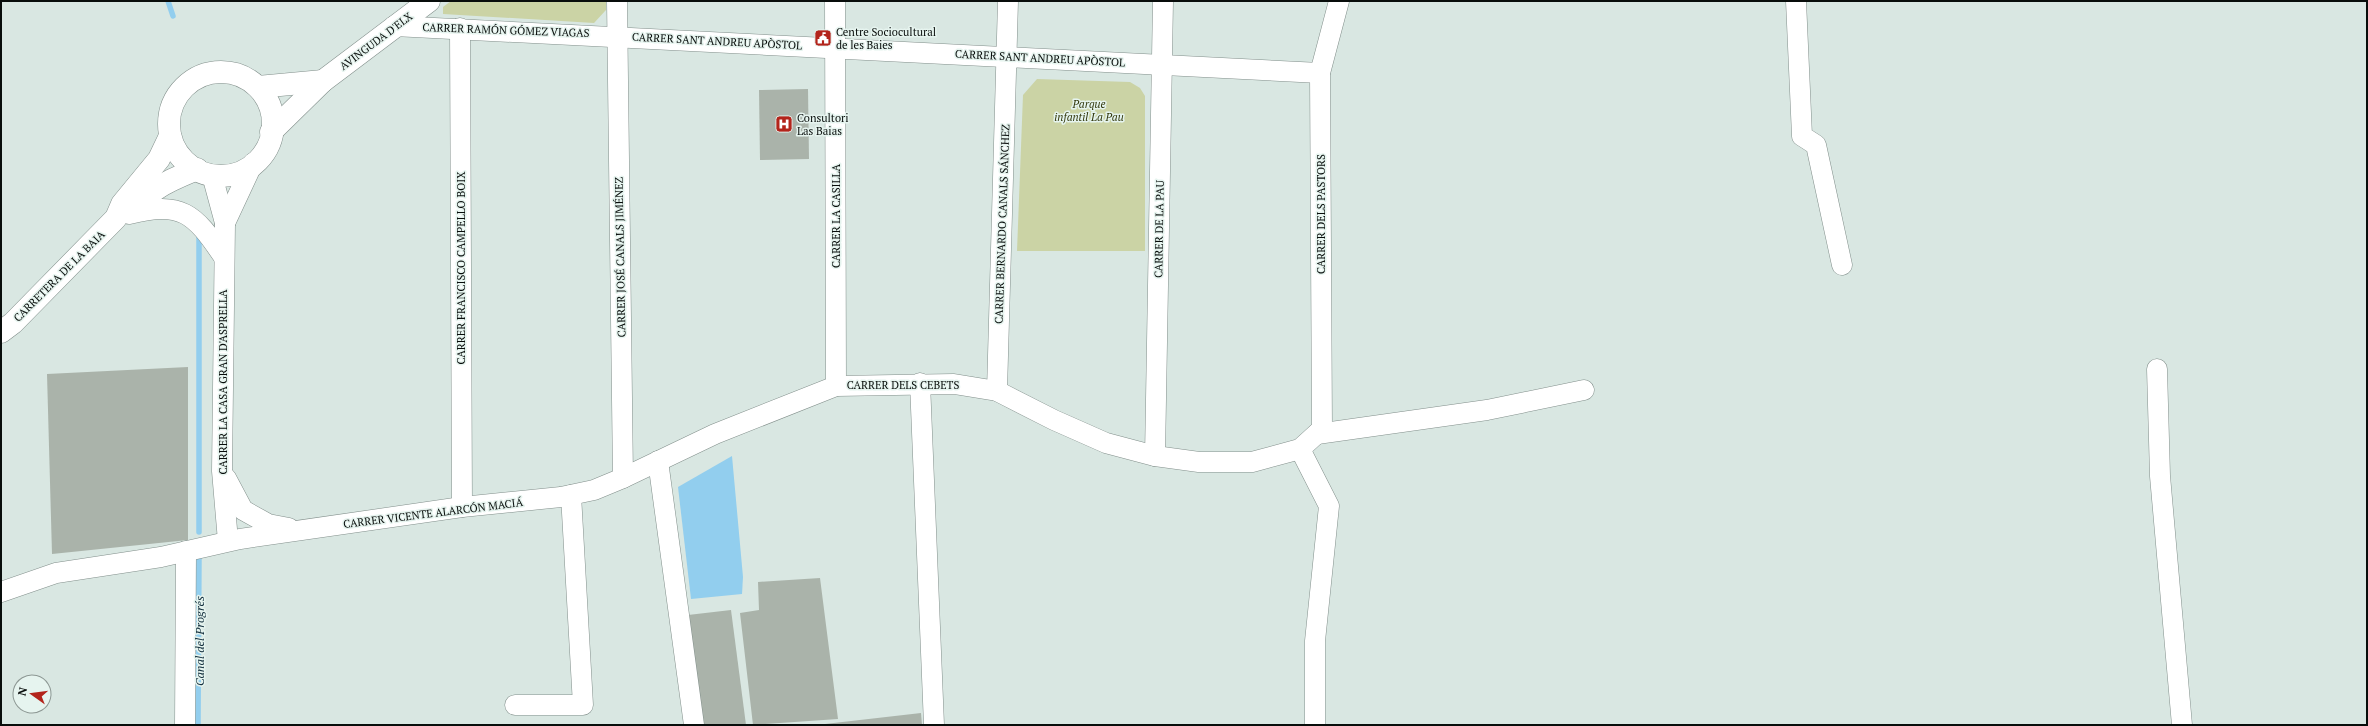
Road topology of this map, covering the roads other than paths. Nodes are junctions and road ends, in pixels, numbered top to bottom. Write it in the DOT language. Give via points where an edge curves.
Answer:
graph roads {
  1 [pos="429,1"];
  2 [pos="617,1"];
  3 [pos="835,1"];
  4 [pos="1008,1"];
  5 [pos="1163,1"];
  6 [pos="1339,1"];
  7 [pos="1796,1"];
  8 [pos="394,26"];
  9 [pos="460,28"];
  10 [pos="617,35"];
  11 [pos="835,47"];
  12 [pos="1007,56"];
  13 [pos="1162,64"];
  14 [pos="1320,73"];
  15 [pos="323,81"];
  16 [pos="258,87"];
  17 [pos="271,132"];
  18 [pos="170,136"];
  19 [pos="253,163"];
  20 [pos="205,172"];
  21 [pos="122,216"];
  22 [pos="225,223"];
  23 [pos="223,256"];
  24 [pos="1842,265"];
  25 [pos="1,332"];
  26 [pos="2157,368"];
  27 [pos="920,383"];
  28 [pos="836,386"];
  29 [pos="1584,390"];
  30 [pos="997,391"];
  31 [pos="1320,432"];
  32 [pos="1300,449"];
  33 [pos="1155,456"];
  34 [pos="658,461"];
  35 [pos="222,471"];
  36 [pos="623,478"];
  37 [pos="571,495"];
  38 [pos="462,508"];
  39 [pos="299,530"];
  40 [pos="234,540"];
  41 [pos="186,551"];
  42 [pos="1,592"];
  43 [pos="515,705"];
  44 [pos="185,725"];
  45 [pos="694,725"];
  46 [pos="934,725"];
  47 [pos="1314,725"];
  48 [pos="2182,725"];
  1 -- 8 [label="main road, AVINGUDA D'ELX"];
  2 -- 10 [label="street, CARRER JOSÉ CANALS JIMÉNEZ"];
  3 -- 11 [label="street, CARRER LA CASILLA"];
  4 -- 12 [label="street, CARRER BERNARDO CANALS SÁNCHEZ"];
  5 -- 13 [label="street, CARRER DE LA PAU"];
  6 -- 14 [label="street, CARRER DELS PASTORS"];
  7 -- 24 [label="street" via="1802,136 1816,144"];
  8 -- 9 [label="street, CARRER RAMÓN GÓMEZ VIAGAS"];
  8 -- 15 [label="main road, AVINGUDA D'ELX"];
  9 -- 10 [label="street, CARRER RAMÓN GÓMEZ VIAGAS"];
  9 -- 38 [label="street, CARRER FRANCISCO CAMPELLO BOIX"];
  10 -- 11 [label="street, CARRER SANT ANDREU APÒSTOL"];
  10 -- 36 [label="street, CARRER JOSÉ CANALS JIMÉNEZ"];
  11 -- 12 [label="street, CARRER SANT ANDREU APÒSTOL"];
  11 -- 28 [label="street, CARRER LA CASILLA"];
  12 -- 13 [label="street, CARRER SANT ANDREU APÒSTOL"];
  12 -- 30 [label="street, CARRER BERNARDO CANALS SÁNCHEZ"];
  13 -- 14 [label="street, CARRER SANT ANDREU APÒSTOL"];
  13 -- 33 [label="street, CARRER DE LA PAU"];
  14 -- 31 [label="street, CARRER DELS PASTORS"];
  15 -- 16 [label="main road"];
  15 -- 17 [label="main road, AVINGUDA D'ELX"];
  16 -- 17 [label="main road" via="268,102 272,115"];
  16 -- 18 [label="main road" via="245,78 228,72 207,73 184,86 174,100 169,117"];
  17 -- 19 [label="main road" via="271,138 260,158"];
  18 -- 20 [label="main road" via="174,148 185,162"];
  18 -- 21 [label="main road, CARRETERA DE LA BAIA" via="159,159 122,204"];
  19 -- 20 [label="main road" via="239,173 226,176"];
  19 -- 22 [label="street, CARRER LA CASA GRAN D'ASPRELLA"];
  20 -- 21 [label="main road, CARRETERA DE LA BAIA" via="165,182"];
  20 -- 22 [label="street, CARRER LA CASA GRAN D'ASPRELLA"];
  21 -- 23 [label="street" via="150,209 175,209 204,227"];
  21 -- 25 [label="main road, CARRETERA DE LA BAIA"];
  22 -- 23 [label="street, CARRER LA CASA GRAN D'ASPRELLA"];
  23 -- 35 [label="street, CARRER LA CASA GRAN D'ASPRELLA"];
  26 -- 48 [label="street" via="2160,476"];
  27 -- 28 [label="street, CARRER DELS CEBETS"];
  27 -- 30 [label="street, CARRER DELS CEBETS" via="954,384"];
  27 -- 46 [label="street"];
  28 -- 34 [label="street, CARRER DELS CEBETS" via="715,434"];
  29 -- 31 [label="street" via="1487,410"];
  30 -- 33 [label="street, CARRER DELS CEBETS" via="1106,443"];
  31 -- 32 [label="street, CARRER DELS CEBETS"];
  32 -- 33 [label="street, CARRER DELS CEBETS" via="1252,462 1199,462"];
  32 -- 47 [label="street" via="1330,506 1315,641"];
  34 -- 36 [label="street, CARRER DELS CEBETS"];
  34 -- 45 [label="street"];
  35 -- 39 [label="street" via="243,510 268,524"];
  35 -- 40 [label="street, CARRER LA CASA GRAN D'ASPRELLA"];
  36 -- 37 [label="street, CARRER VICENTE ALARCÓN MACIÁ" via="594,490"];
  37 -- 38 [label="street, CARRER VICENTE ALARCÓN MACIÁ"];
  37 -- 43 [label="street" via="584,705"];
  38 -- 39 [label="street, CARRER VICENTE ALARCÓN MACIÁ"];
  39 -- 40 [label="street, CARRER VICENTE ALARCÓN MACIÁ"];
  40 -- 41 [label="street, CARRER VICENTE ALARCÓN MACIÁ"];
  41 -- 42 [label="street, CARRER VICENTE ALARCÓN MACIÁ" via="56,572"];
  41 -- 44 [label="street"];
}
